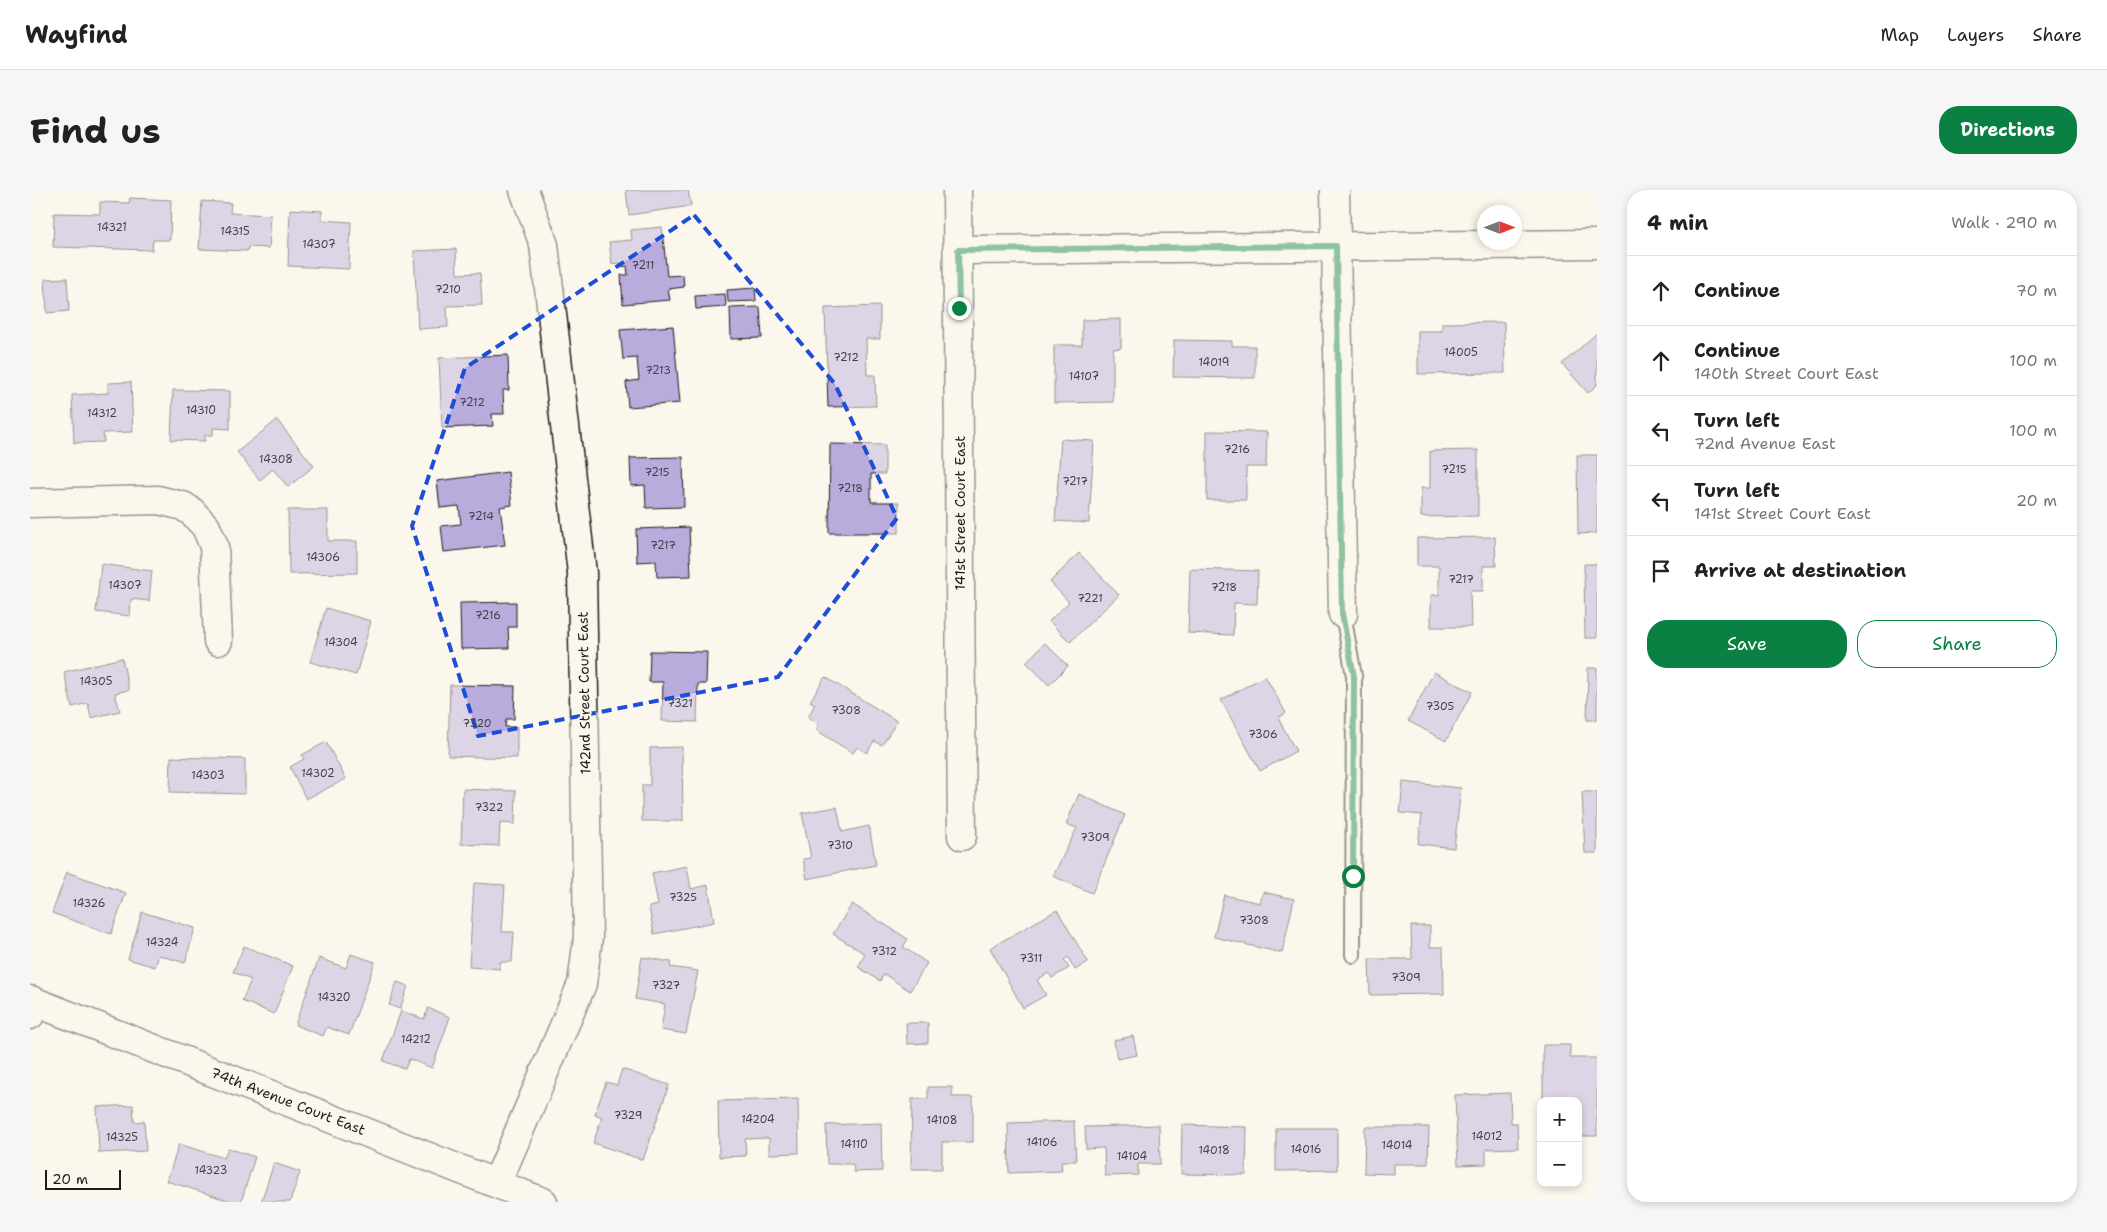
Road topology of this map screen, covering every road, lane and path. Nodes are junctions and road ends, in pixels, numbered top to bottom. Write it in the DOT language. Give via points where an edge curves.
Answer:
graph roads {
  1 [pos="524,190"];
  2 [pos="957,190"];
  3 [pos="1335,190"];
  4 [pos="1597,244"];
  5 [pos="1336,246"];
  6 [pos="958,250"];
  7 [pos="30,503"];
  8 [pos="1342,614"];
  9 [pos="218,641"];
  10 [pos="962,836"];
  11 [pos="1353,955"];
  12 [pos="31,1005"];
  13 [pos="497,1184"];
  14 [pos="543,1202"];
  1 -- 13 [label="street, 142nd Street Court East" via="544,245 582,573 588,938 582,984"];
  2 -- 6 [label="street, 141st Street Court East"];
  3 -- 5 [label="street"];
  4 -- 5 [label="street"];
  5 -- 6 [label="street"];
  5 -- 8 [label="street"];
  6 -- 10 [label="street, 141st Street Court East"];
  7 -- 9 [label="street" via="158,500 183,506 192,512 206,527 214,546"];
  8 -- 11 [label="lane" via="1354,676"];
  12 -- 13 [label="street, 74th Avenue Court East"];
  13 -- 14 [label="street, 74th Avenue Court East"];
}
